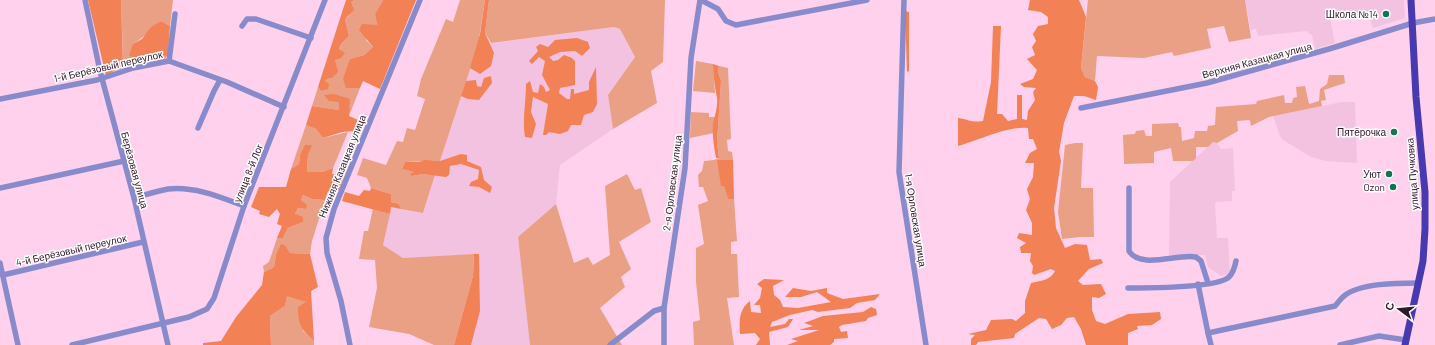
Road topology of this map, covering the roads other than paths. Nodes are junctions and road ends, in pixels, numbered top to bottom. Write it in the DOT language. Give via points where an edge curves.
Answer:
graph roads {
  1 [pos="85,0"];
  2 [pos="325,0"];
  3 [pos="420,0"];
  4 [pos="701,0"];
  5 [pos="867,0"];
  6 [pos="904,0"];
  7 [pos="1412,0"];
  8 [pos="175,14"];
  9 [pos="1435,19"];
  10 [pos="1414,23"];
  11 [pos="242,26"];
  12 [pos="311,38"];
  13 [pos="169,61"];
  14 [pos="102,79"];
  15 [pos="220,80"];
  16 [pos="0,99"];
  17 [pos="284,107"];
  18 [pos="1081,108"];
  19 [pos="198,128"];
  20 [pos="124,161"];
  21 [pos="0,188"];
  22 [pos="1129,188"];
  23 [pos="134,198"];
  24 [pos="244,206"];
  25 [pos="143,242"];
  26 [pos="1236,260"];
  27 [pos="0,263"];
  28 [pos="3,275"];
  29 [pos="1418,283"];
  30 [pos="1198,284"];
  31 [pos="1208,284"];
  32 [pos="1128,288"];
  33 [pos="664,308"];
  34 [pos="163,324"];
  35 [pos="1208,333"];
  36 [pos="1406,343"];
  37 [pos="18,345"];
  38 [pos="72,345"];
  39 [pos="168,345"];
  40 [pos="350,345"];
  41 [pos="610,345"];
  42 [pos="664,345"];
  43 [pos="926,345"];
  44 [pos="1211,345"];
  45 [pos="1340,345"];
  1 -- 14 [label="street, Берёзовая улица"];
  2 -- 12 [label="street, улица 8-й Лог"];
  3 -- 40 [label="street, Нижняя Казацкая улица" via="334,210 326,238 327,253"];
  4 -- 5 [label="street" via="718,9 726,21 736,25"];
  4 -- 33 [label="street, 2-я Орловская улица" via="691,58 684,168"];
  6 -- 43 [label="street, 1-я Орловская улица" via="899,172"];
  7 -- 10 [label="main road, улица Пучковка"];
  8 -- 13 [label="street"];
  9 -- 10 [label="street, Верхняя Казацкая улица"];
  10 -- 18 [label="street, Верхняя Казацкая улица" via="1207,83"];
  10 -- 29 [label="main road, улица Пучковка" via="1416,98 1425,207 1424,251"];
  11 -- 12 [label="street" via="247,19 256,19"];
  12 -- 17 [label="street, улица 8-й Лог"];
  13 -- 14 [label="street, 1-й Берёзовый переулок" via="133,68"];
  13 -- 15 [label="street, 1-й Берёзовый переулок"];
  14 -- 16 [label="street, 1-й Берёзовый переулок"];
  14 -- 20 [label="street, Берёзовая улица"];
  15 -- 17 [label="street, 1-й Берёзовый переулок"];
  15 -- 19 [label="street"];
  17 -- 24 [label="street, улица 8-й Лог"];
  20 -- 21 [label="street"];
  20 -- 23 [label="street, Берёзовая улица"];
  22 -- 31 [label="street" via="1130,254 1152,260 1196,257 1201,261"];
  23 -- 24 [label="street" via="168,189 183,189 199,191"];
  23 -- 25 [label="street, Берёзовая улица"];
  24 -- 34 [label="street, улица 8-й Лог" via="222,278 210,304 201,313"];
  25 -- 28 [label="street, 4-й Берёзовый переулок"];
  25 -- 34 [label="street, Берёзовая улица"];
  26 -- 31 [label="street" via="1229,277"];
  27 -- 28 [label="street"];
  28 -- 37 [label="street"];
  29 -- 35 [label="street" via="1377,285 1350,292 1342,297 1336,306"];
  29 -- 36 [label="main road, улица Пучковка"];
  30 -- 31 [label="street"];
  30 -- 32 [label="street"];
  30 -- 35 [label="street"];
  33 -- 41 [label="street" via="654,311"];
  33 -- 42 [label="street, 2-я Орловская улица"];
  34 -- 38 [label="street, улица 8-й Лог"];
  34 -- 39 [label="street, Берёзовая улица"];
  35 -- 44 [label="street"];
  36 -- 45 [label="street" via="1380,336"];
}
